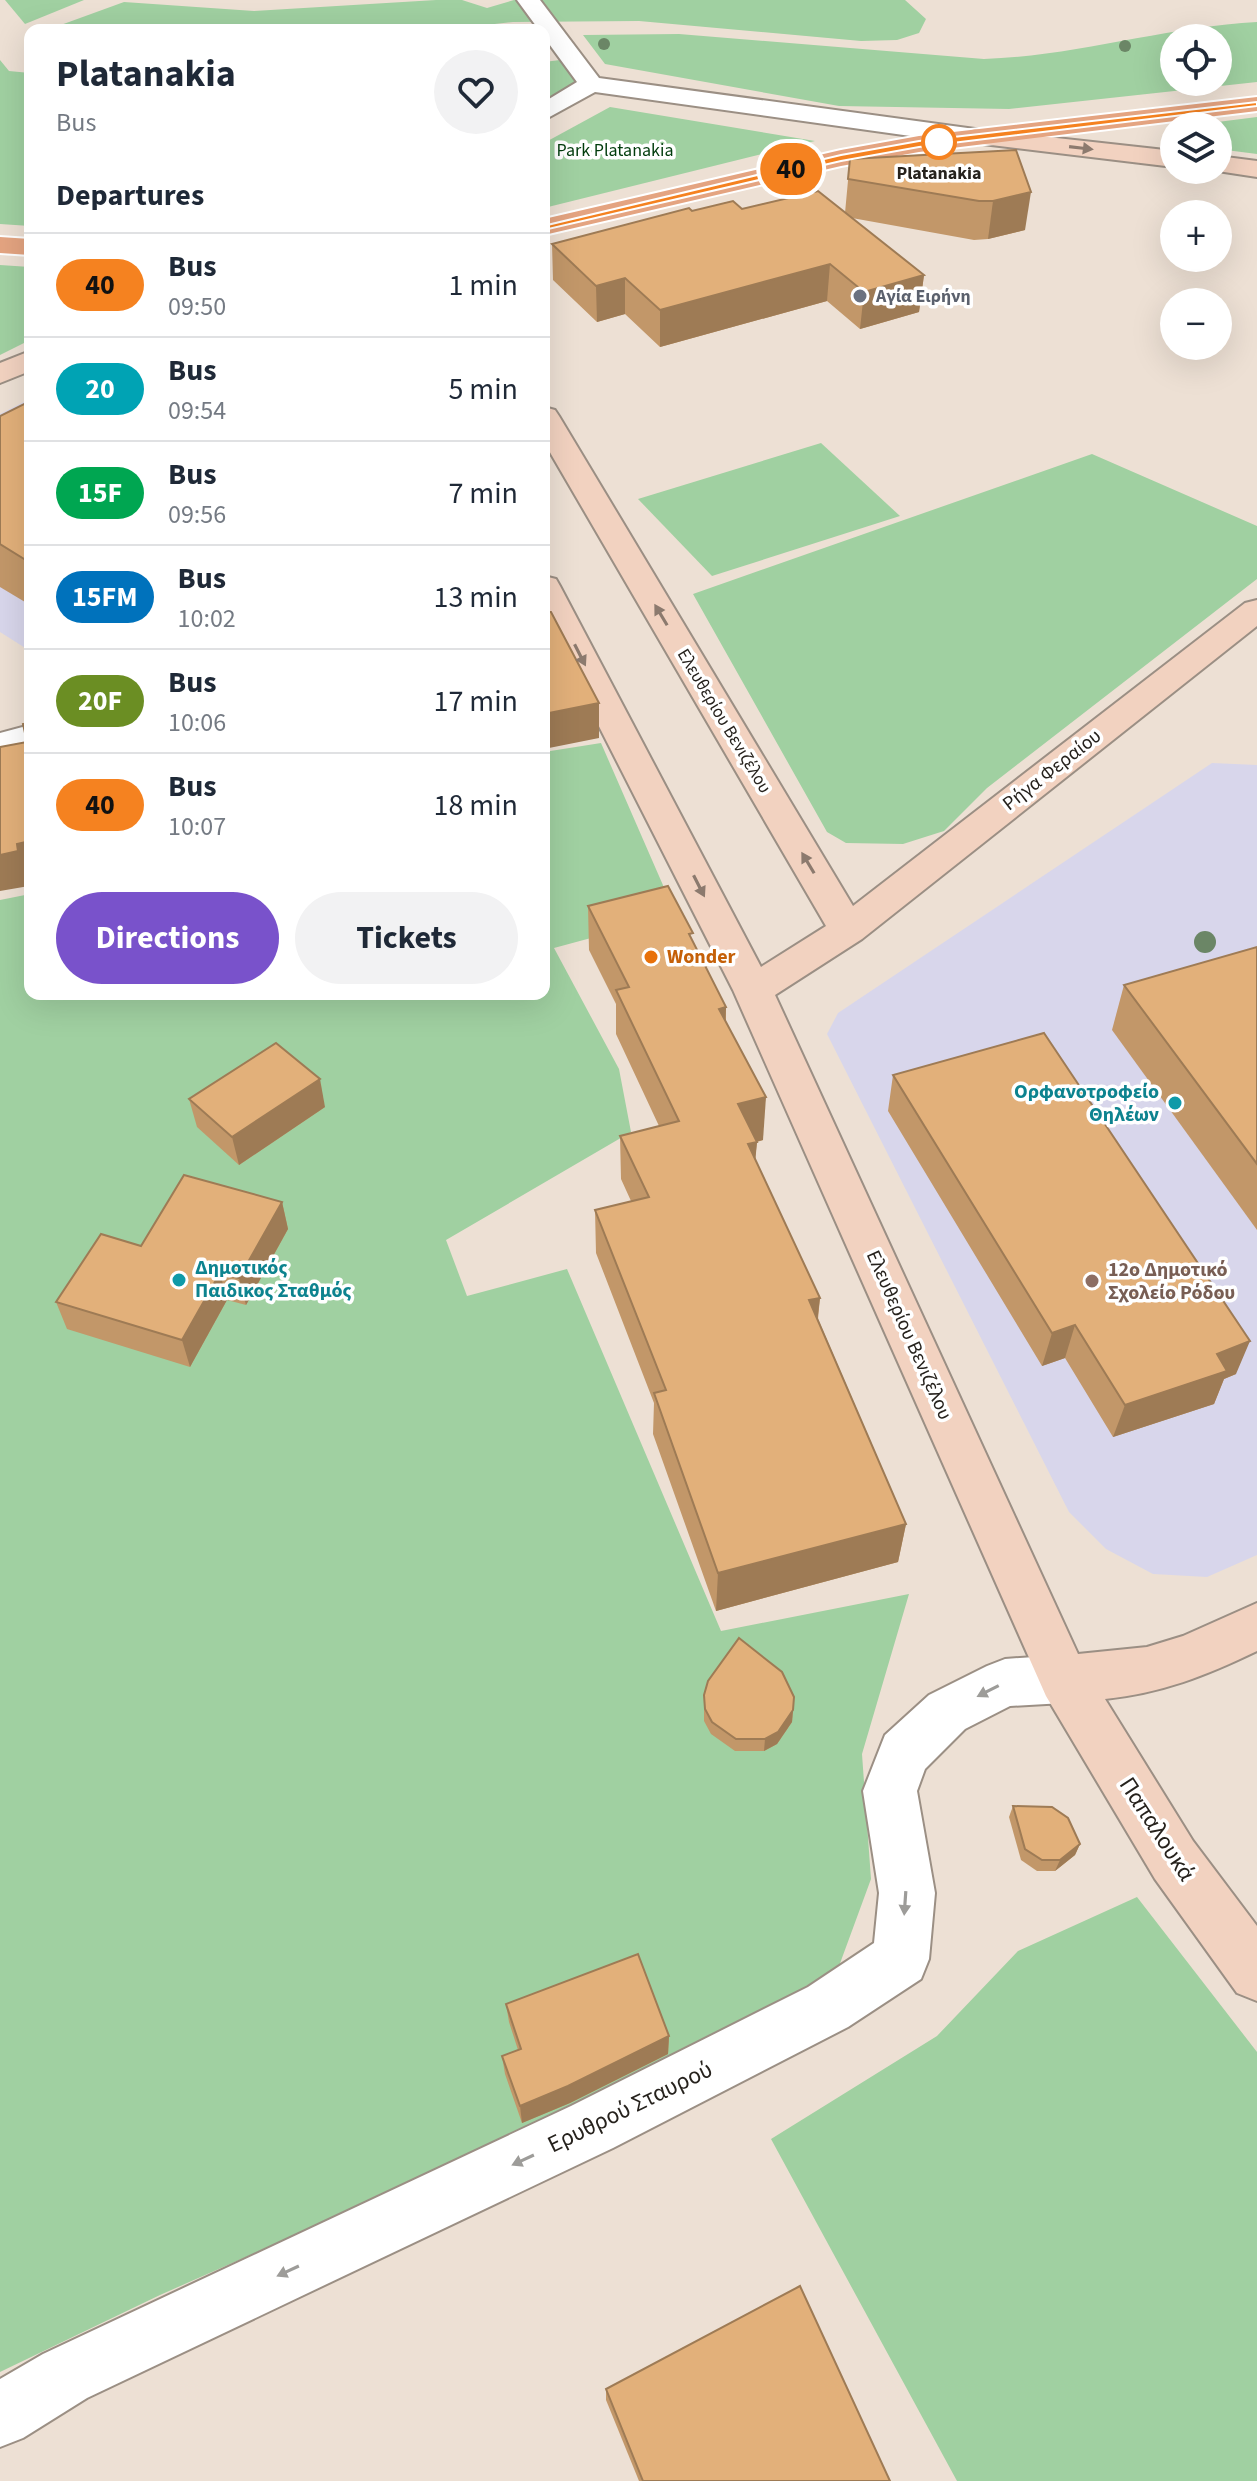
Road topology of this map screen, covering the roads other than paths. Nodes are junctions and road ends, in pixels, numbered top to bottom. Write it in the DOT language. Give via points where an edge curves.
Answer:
graph roads {
  1 [pos="528,0"];
  2 [pos="546,24"];
  3 [pos="550,29"];
  4 [pos="591,84"];
  5 [pos="1257,104"];
  6 [pos="550,109"];
  7 [pos="975,137"];
  8 [pos="1160,157"];
  9 [pos="1232,166"];
  10 [pos="1257,169"];
  11 [pos="550,226"];
  12 [pos="0,245"];
  13 [pos="24,247"];
  14 [pos="24,363"];
  15 [pos="0,374"];
  16 [pos="550,426"];
  17 [pos="550,598"];
  18 [pos="1257,610"];
  19 [pos="24,738"];
  20 [pos="0,745"];
  21 [pos="848,930"];
  22 [pos="753,990"];
  23 [pos="1257,1626"];
  24 [pos="1064,1679"];
  25 [pos="1257,1973"];
  26 [pos="0,2415"];
  1 -- 2 [label="street"];
  3 -- 4 [label="street"];
  4 -- 6 [label="street"];
  4 -- 7 [label="street"];
  5 -- 7 [label="main road"];
  7 -- 8 [label="street, one-way"];
  7 -- 11 [label="main road" via="841,158"];
  9 -- 10 [label="street"];
  12 -- 13 [label="main road"];
  14 -- 15 [label="street"];
  21 -- 16 [label="street, Ελευθερίου Βενιζέλου, one-way"];
  17 -- 22 [label="street, Ελευθερίου Βενιζέλου, one-way"];
  18 -- 21 [label="street, Ρήγα Φεραίου"];
  19 -- 20 [label="street"];
  21 -- 22 [label="street"];
  22 -- 24 [label="street, Ελευθερίου Βενιζέλου"];
  23 -- 24 [label="street" via="1147,1671"];
  24 -- 25 [label="street, Παπαλουκά" via="1174,1860"];
  24 -- 26 [label="street, Ερυθρού Σταυρού, one-way" via="1005,1683 947,1712 904,1753 890,1791 907,1893 901,1959 828,2007 620,2113 65,2376"];
}
